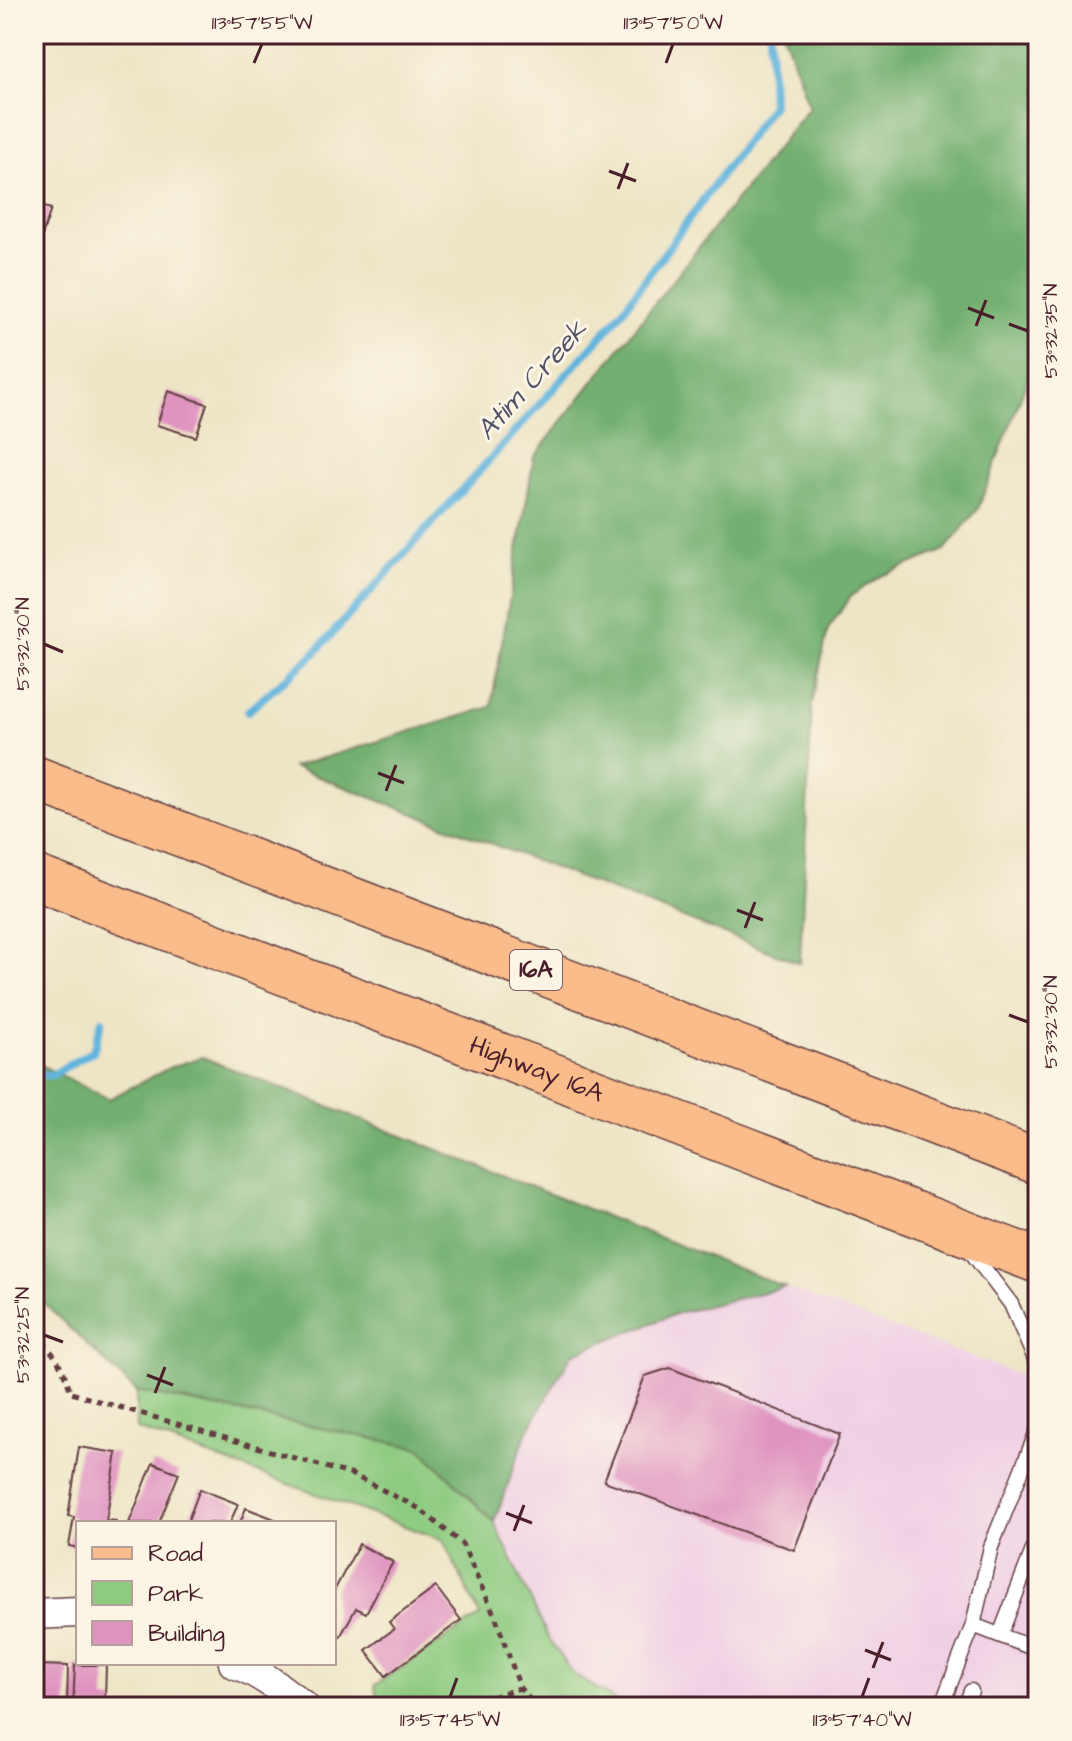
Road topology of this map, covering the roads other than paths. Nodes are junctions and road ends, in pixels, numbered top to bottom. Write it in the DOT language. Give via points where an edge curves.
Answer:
graph roads {
  1 [pos="34,778"];
  2 [pos="34,877"];
  3 [pos="1038,1162"];
  4 [pos="955,1229"];
  5 [pos="1038,1261"];
  6 [pos="1038,1366"];
  7 [pos="1038,1429"];
  8 [pos="1038,1537"];
  9 [pos="76,1612"];
  10 [pos="34,1614"];
  11 [pos="973,1625"];
  12 [pos="1000,1635"];
  13 [pos="1037,1646"];
  14 [pos="240,1665"];
  15 [pos="971,1691"];
  16 [pos="304,1707"];
  17 [pos="941,1707"];
  18 [pos="965,1707"];
  1 -- 3 [label="main road, 16A"];
  2 -- 4 [label="main road, Highway 16A"];
  4 -- 5 [label="main road, Highway 16A"];
  4 -- 6 [label="lane" via="1011,1304"];
  7 -- 11 [label="lane" via="991,1547"];
  8 -- 12 [label="lane"];
  9 -- 10 [label="street"];
  11 -- 12 [label="lane"];
  11 -- 17 [label="lane"];
  12 -- 13 [label="lane"];
  14 -- 16 [label="street"];
  15 -- 18 [label="lane"];
}
